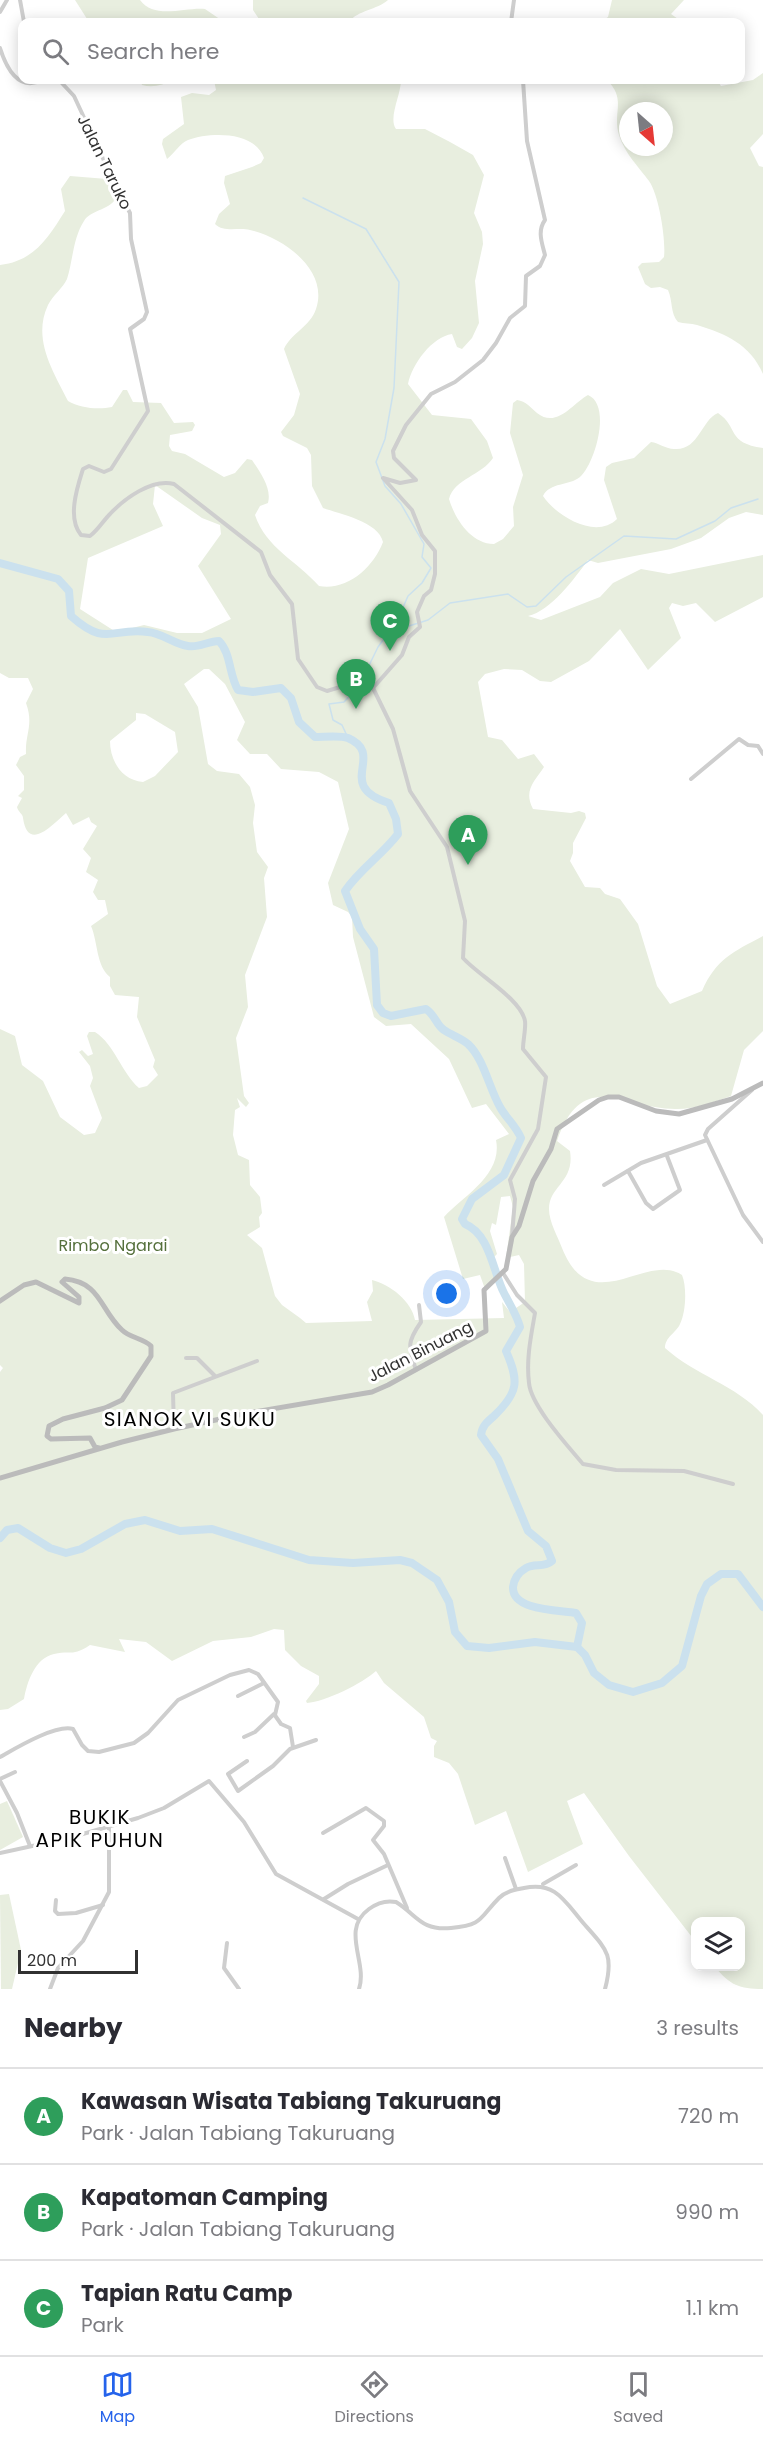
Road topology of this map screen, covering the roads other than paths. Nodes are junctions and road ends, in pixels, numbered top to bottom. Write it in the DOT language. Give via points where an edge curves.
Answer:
graph roads {
  1 [pos="7,0"];
  2 [pos="20,0"];
  3 [pos="514,0"];
  4 [pos="0,12"];
  5 [pos="23,18"];
  6 [pos="512,18"];
  7 [pos="0,48"];
  8 [pos="18,79"];
  9 [pos="63,84"];
  10 [pos="523,84"];
  11 [pos="373,688"];
  12 [pos="763,754"];
  13 [pos="691,779"];
  14 [pos="763,1083"];
  15 [pos="752,1090"];
  16 [pos="707,1140"];
  17 [pos="667,1156"];
  18 [pos="628,1171"];
  19 [pos="604,1185"];
  20 [pos="512,1237"];
  21 [pos="763,1242"];
  22 [pos="502,1274"];
  23 [pos="0,1301"];
  24 [pos="419,1305"];
  25 [pos="186,1358"];
  26 [pos="257,1361"];
  27 [pos="416,1370"];
  28 [pos="215,1376"];
  29 [pos="174,1430"];
  30 [pos="99,1448"];
  31 [pos="0,1478"];
  32 [pos="733,1484"];
  33 [pos="264,1683"];
  34 [pos="238,1696"];
  35 [pos="275,1715"];
  36 [pos="244,1737"];
  37 [pos="316,1740"];
  38 [pos="293,1747"];
  39 [pos="0,1757"];
  40 [pos="247,1761"];
  41 [pos="15,1772"];
  42 [pos="0,1780"];
  43 [pos="109,1828"];
  44 [pos="323,1833"];
  45 [pos="30,1846"];
  46 [pos="0,1853"];
  47 [pos="505,1858"];
  48 [pos="576,1864"];
  49 [pos="388,1865"];
  50 [pos="541,1885"];
  51 [pos="516,1889"];
  52 [pos="324,1899"];
  53 [pos="56,1900"];
  54 [pos="103,1905"];
  55 [pos="410,1914"];
  56 [pos="358,1919"];
  57 [pos="227,1943"];
  58 [pos="50,1989"];
  59 [pos="239,1989"];
  60 [pos="359,1989"];
  61 [pos="605,1989"];
  1 -- 4 [label="street"];
  2 -- 5 [label="street"];
  3 -- 6 [label="street"];
  7 -- 8 [label="street" via="6,65"];
  9 -- 11 [label="street, Jalan Taruko" via="74,96 130,213 131,239 147,314 130,328 148,411 111,469 83,469 75,502 77,530 90,536 116,508 143,490 158,484 174,484 261,552 270,575 292,604 298,659 315,685 327,691 346,684"];
  10 -- 11 [label="street" via="526,141 544,220 540,239 545,255 540,266 526,276 525,306 510,318 489,352 455,382 431,394 406,425 393,451 394,458 416,480 400,483 383,478 412,510 422,535 435,551 435,574 431,590 417,612 420,627"];
  11 -- 20 [label="street" via="393,729 410,791 447,847 465,921 463,958 517,1005 525,1022 523,1049 546,1077 538,1129 510,1180 515,1200"];
  12 -- 13 [label="street" via="758,746 748,746 739,739"];
  14 -- 15 [label="main road"];
  15 -- 16 [label="street" via="708,1129"];
  15 -- 20 [label="main road" via="707,1108 679,1114 656,1111 619,1097 608,1097 592,1105 557,1129"];
  16 -- 17 [label="street"];
  16 -- 21 [label="street" via="743,1215"];
  17 -- 18 [label="street"];
  17 -- 18 [label="street" via="680,1190 653,1209"];
  18 -- 19 [label="street"];
  20 -- 22 [label="main road"];
  22 -- 27 [label="main road, Jalan Binuang" via="484,1290 488,1320 485,1333"];
  22 -- 32 [label="street" via="535,1313 528,1349 531,1391 552,1428 583,1464 616,1470 684,1471"];
  23 -- 30 [label="main road" via="36,1282 79,1303 79,1297 63,1284 65,1279 72,1280 93,1290 125,1333 152,1346 151,1356 122,1400 49,1426 47,1436 51,1439 90,1438"];
  24 -- 27 [label="street" via="421,1322 410,1336"];
  25 -- 28 [label="street" via="195,1357"];
  26 -- 28 [label="street"];
  27 -- 29 [label="main road, Jalan Binuang" via="372,1392"];
  28 -- 29 [label="street" via="173,1393"];
  29 -- 30 [label="main road, Jalan Binuang"];
  30 -- 31 [label="main road, Jalan Binuang"];
  33 -- 34 [label="street"];
  33 -- 35 [label="street" via="278,1702"];
  33 -- 39 [label="street" via="255,1671 249,1670 187,1695 134,1743 99,1752 88,1750 73,1729 64,1728"];
  35 -- 36 [label="street"];
  35 -- 38 [label="street" via="290,1728"];
  37 -- 38 [label="street"];
  38 -- 40 [label="street" via="273,1767 238,1791 228,1774"];
  41 -- 42 [label="street"];
  42 -- 45 [label="street"];
  43 -- 45 [label="street"];
  43 -- 52 [label="street" via="164,1808 210,1781 244,1822 276,1874"];
  43 -- 54 [label="street" via="110,1882"];
  44 -- 49 [label="street" via="369,1808 385,1824 373,1840"];
  45 -- 46 [label="street"];
  47 -- 51 [label="street"];
  48 -- 50 [label="street"];
  49 -- 52 [label="street"];
  49 -- 55 [label="street"];
  50 -- 51 [label="street"];
  50 -- 61 [label="street" via="560,1896 607,1952 610,1965"];
  51 -- 55 [label="street" via="500,1898 484,1918 472,1925 440,1928 423,1924"];
  52 -- 56 [label="street"];
  53 -- 54 [label="street" via="54,1911 58,1914"];
  54 -- 58 [label="street" via="78,1950 58,1968"];
  55 -- 56 [label="street" via="390,1901 376,1905"];
  56 -- 60 [label="street" via="354,1941 361,1973"];
  57 -- 59 [label="street" via="224,1968"];
}
